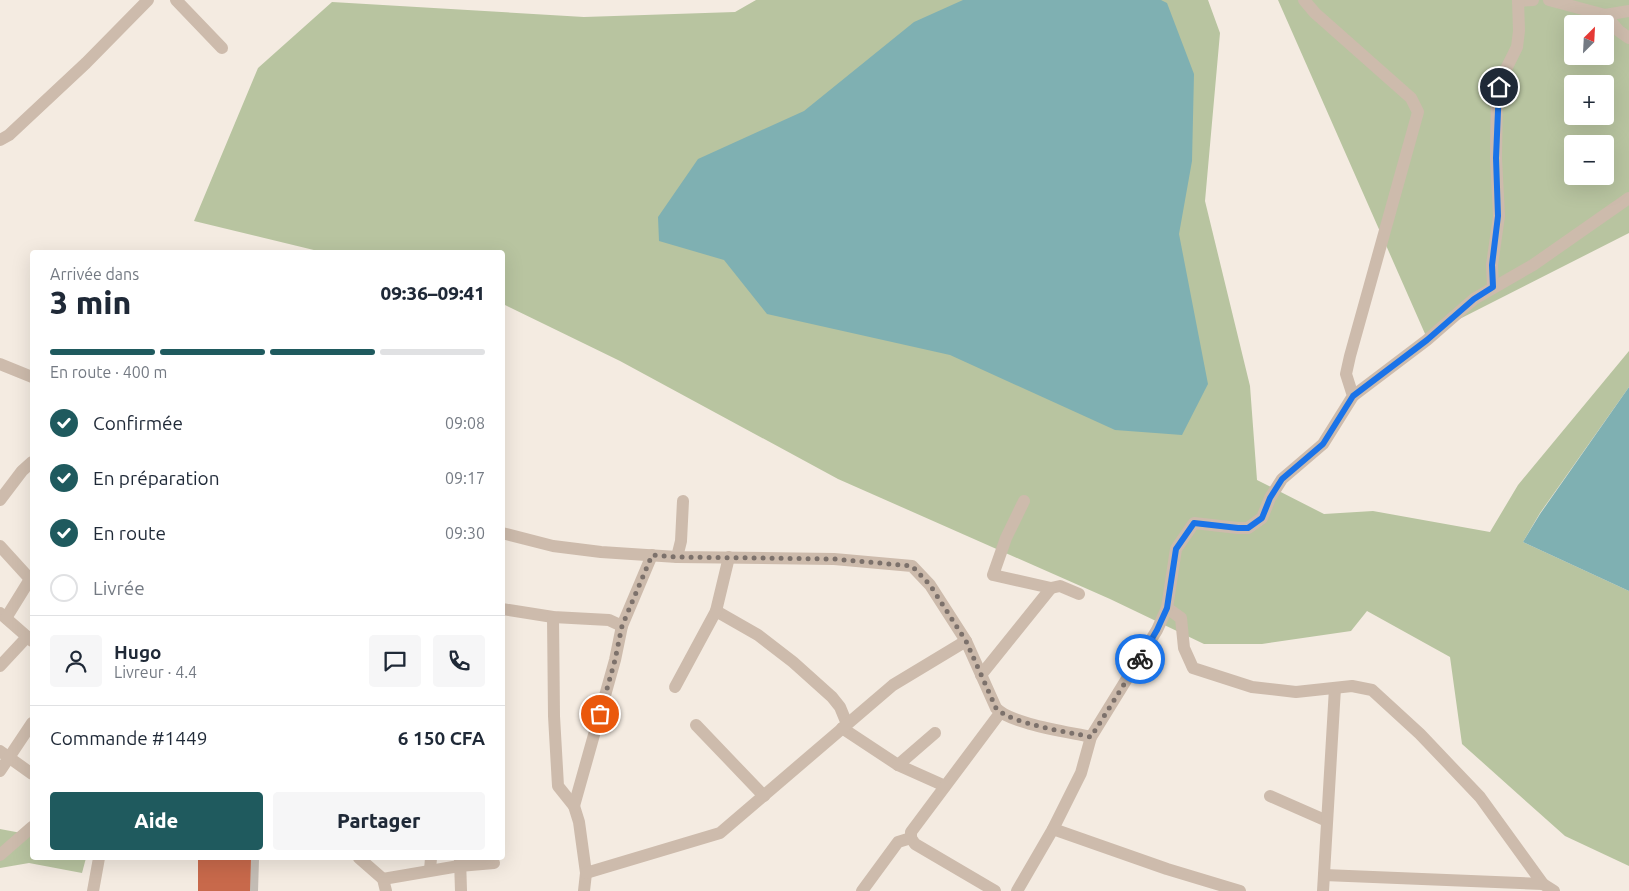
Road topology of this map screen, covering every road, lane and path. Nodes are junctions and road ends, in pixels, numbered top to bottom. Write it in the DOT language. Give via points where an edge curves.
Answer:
graph roads {
  1 [pos="148,0"];
  2 [pos="176,0"];
  3 [pos="1304,0"];
  4 [pos="1533,0"];
  5 [pos="1550,0"];
  6 [pos="1518,1"];
  7 [pos="1629,11"];
  8 [pos="1605,15"];
  9 [pos="1614,25"];
  10 [pos="1629,38"];
  11 [pos="222,48"];
  12 [pos="0,140"];
  13 [pos="1629,198"];
  14 [pos="1493,287"];
  15 [pos="2,369"];
  16 [pos="30,376"];
  17 [pos="1353,396"];
  18 [pos="30,464"];
  19 [pos="0,500"];
  20 [pos="683,501"];
  21 [pos="1024,501"];
  22 [pos="505,534"];
  23 [pos="0,546"];
  24 [pos="652,555"];
  25 [pos="677,557"];
  26 [pos="729,557"];
  27 [pos="30,577"];
  28 [pos="30,579"];
  29 [pos="1050,588"];
  30 [pos="1079,594"];
  31 [pos="1167,608"];
  32 [pos="505,609"];
  33 [pos="716,611"];
  34 [pos="3,615"];
  35 [pos="553,617"];
  36 [pos="622,626"];
  37 [pos="30,639"];
  38 [pos="966,641"];
  39 [pos="0,666"];
  40 [pos="981,675"];
  41 [pos="675,687"];
  42 [pos="1335,688"];
  43 [pos="1000,713"];
  44 [pos="30,724"];
  45 [pos="696,725"];
  46 [pos="845,726"];
  47 [pos="935,733"];
  48 [pos="1091,737"];
  49 [pos="5,755"];
  50 [pos="898,765"];
  51 [pos="0,771"];
  52 [pos="30,773"];
  53 [pos="945,786"];
  54 [pos="764,796"];
  55 [pos="1270,796"];
  56 [pos="574,806"];
  57 [pos="1327,822"];
  58 [pos="30,829"];
  59 [pos="1052,829"];
  60 [pos="911,838"];
  61 [pos="0,855"];
  62 [pos="99,860"];
  63 [pos="361,860"];
  64 [pos="459,862"];
  65 [pos="494,863"];
  66 [pos="431,864"];
  67 [pos="586,873"];
  68 [pos="1324,875"];
  69 [pos="384,885"];
  70 [pos="1548,887"];
  71 [pos="93,891"];
  72 [pos="461,891"];
  73 [pos="584,891"];
  74 [pos="862,891"];
  75 [pos="995,891"];
  76 [pos="1017,891"];
  77 [pos="1240,891"];
  78 [pos="1323,891"];
  1 -- 12 [label="street" via="86,63"];
  2 -- 11 [label="street"];
  3 -- 17 [label="street" via="1411,98 1418,112 1350,356 1346,374"];
  4 -- 6 [label="street"];
  5 -- 8 [label="street"];
  6 -- 14 [label="street" via="1517,48 1501,79 1497,96 1498,216 1492,265"];
  7 -- 8 [label="street"];
  9 -- 10 [label="street"];
  13 -- 14 [label="street" via="1533,265"];
  14 -- 17 [label="street"];
  15 -- 16 [label="street"];
  17 -- 31 [label="street" via="1323,444 1282,479 1262,518 1248,528 1194,523 1176,549"];
  18 -- 19 [label="street"];
  20 -- 25 [label="street"];
  21 -- 29 [label="street" via="993,575"];
  22 -- 24 [label="street" via="567,548"];
  23 -- 27 [label="street"];
  24 -- 25 [label="street"];
  24 -- 36 [label="street"];
  25 -- 26 [label="street"];
  26 -- 33 [label="street"];
  26 -- 38 [label="street" via="834,559 912,566 930,585"];
  28 -- 34 [label="street"];
  29 -- 30 [label="street" via="1060,586"];
  29 -- 40 [label="street"];
  31 -- 42 [label="street" via="1182,618 1184,648 1193,668 1252,687 1296,692"];
  31 -- 48 [label="street" via="1157,630"];
  32 -- 35 [label="street"];
  33 -- 41 [label="street"];
  33 -- 46 [label="street" via="758,635 793,662 832,697 840,707"];
  34 -- 37 [label="street"];
  35 -- 36 [label="street" via="609,620"];
  35 -- 56 [label="street" via="558,786"];
  36 -- 56 [label="street"];
  37 -- 39 [label="street"];
  38 -- 40 [label="street"];
  38 -- 46 [label="street" via="893,685"];
  40 -- 43 [label="street"];
  42 -- 57 [label="street"];
  42 -- 70 [label="street" via="1352,686 1372,690 1420,734 1480,797"];
  43 -- 48 [label="street"];
  43 -- 53 [label="street"];
  44 -- 49 [label="street"];
  45 -- 54 [label="street"];
  46 -- 50 [label="street"];
  46 -- 54 [label="street"];
  47 -- 50 [label="street"];
  48 -- 59 [label="street" via="1081,773"];
  49 -- 51 [label="street"];
  49 -- 52 [label="street"];
  50 -- 53 [label="street"];
  53 -- 60 [label="street" via="911,832"];
  54 -- 67 [label="street" via="720,833"];
  55 -- 57 [label="street"];
  56 -- 67 [label="street"];
  57 -- 68 [label="street"];
  58 -- 61 [label="street"];
  59 -- 76 [label="street"];
  59 -- 77 [label="street"];
  60 -- 74 [label="street" via="898,842"];
  60 -- 75 [label="street"];
  62 -- 71 [label="street"];
  63 -- 69 [label="street"];
  64 -- 65 [label="street"];
  64 -- 66 [label="street"];
  64 -- 72 [label="street"];
  66 -- 69 [label="street"];
  67 -- 73 [label="street"];
  68 -- 70 [label="street"];
  68 -- 78 [label="street"];
}
